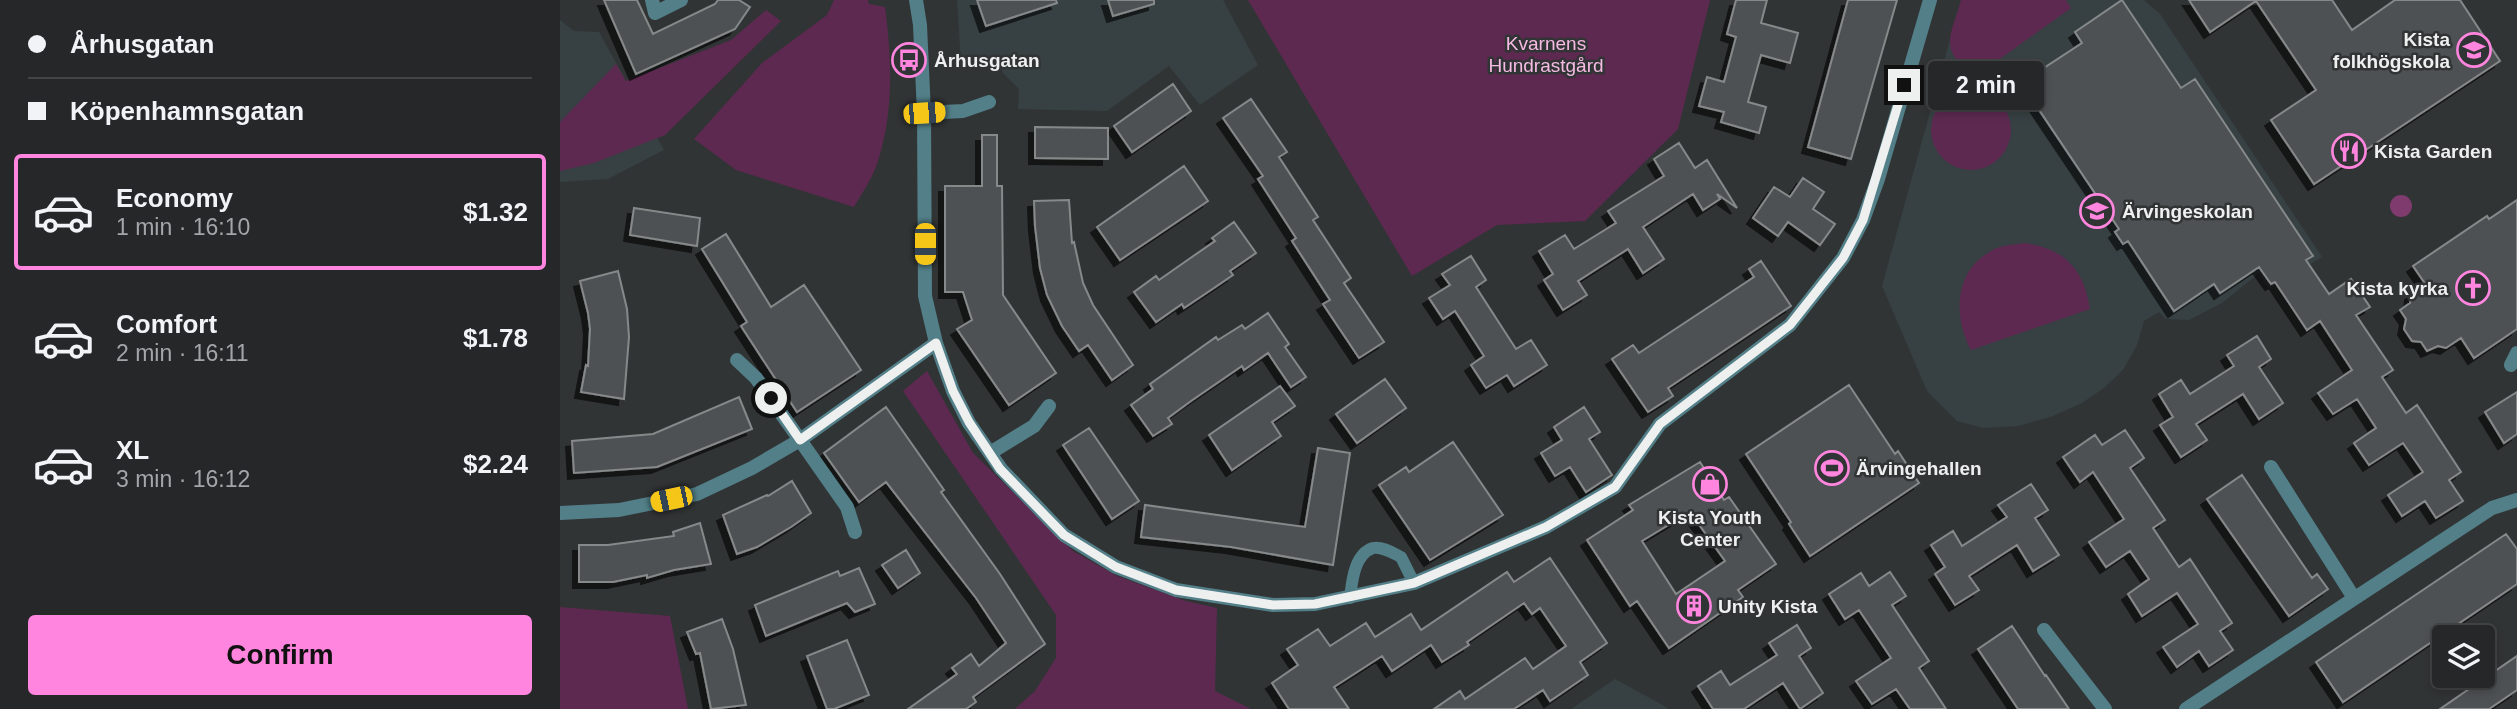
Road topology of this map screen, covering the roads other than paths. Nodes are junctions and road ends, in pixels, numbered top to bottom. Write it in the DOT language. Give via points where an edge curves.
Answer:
graph roads {
  1 [pos="652,0"];
  2 [pos="681,0"];
  3 [pos="916,0"];
  4 [pos="1930,0"];
  5 [pos="989,102"];
  6 [pos="924,113"];
  7 [pos="936,343"];
  8 [pos="737,360"];
  9 [pos="1049,406"];
  10 [pos="800,440"];
  11 [pos="990,453"];
  12 [pos="2271,467"];
  13 [pos="2517,500"];
  14 [pos="560,513"];
  15 [pos="855,532"];
  16 [pos="1414,583"];
  17 [pos="1350,598"];
  18 [pos="2354,598"];
  19 [pos="2044,631"];
  20 [pos="2105,709"];
  21 [pos="2186,709"];
  1 -- 2 [label="street" via="655,13"];
  3 -- 6 [label="street"];
  4 -- 16 [label="street" via="1863,220 1843,258 1790,325 1660,424 1615,487 1546,527"];
  5 -- 6 [label="street" via="963,111"];
  6 -- 7 [label="street" via="925,296"];
  7 -- 10 [label="street"];
  7 -- 11 [label="street" via="953,391"];
  8 -- 10 [label="street" via="756,378"];
  9 -- 11 [label="street" via="1034,426"];
  10 -- 14 [label="street" via="697,494 619,510"];
  10 -- 15 [label="street" via="847,507"];
  11 -- 17 [label="street" via="1064,535 1116,567 1176,590 1230,600 1273,605"];
  12 -- 18 [label="street"];
  13 -- 18 [label="street" via="2492,508"];
  16 -- 17 [label="street"];
  16 -- 17 [label="lane" via="1401,556 1373,548 1362,556 1353,575"];
  18 -- 21 [label="street"];
  19 -- 20 [label="street"];
}
